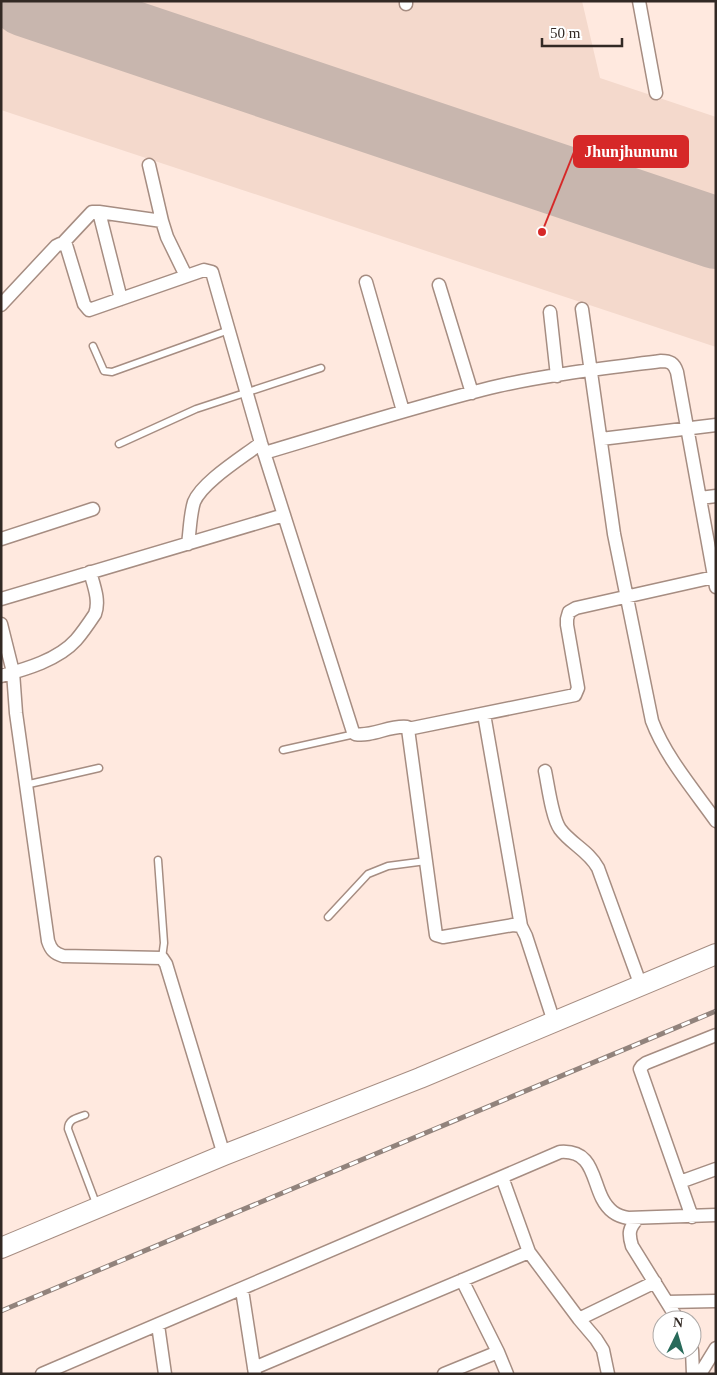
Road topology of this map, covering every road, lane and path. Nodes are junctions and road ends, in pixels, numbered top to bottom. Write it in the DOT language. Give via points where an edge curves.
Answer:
graph roads {
  1 [pos="639,1"];
  2 [pos="656,93"];
  3 [pos="149,165"];
  4 [pos="99,212"];
  5 [pos="162,221"];
  6 [pos="62,244"];
  7 [pos="186,276"];
  8 [pos="366,282"];
  9 [pos="439,285"];
  10 [pos="121,299"];
  11 [pos="1,305"];
  12 [pos="582,309"];
  13 [pos="550,312"];
  14 [pos="229,330"];
  15 [pos="93,346"];
  16 [pos="321,368"];
  17 [pos="591,370"];
  18 [pos="557,376"];
  19 [pos="246,392"];
  20 [pos="472,393"];
  21 [pos="403,411"];
  22 [pos="716,425"];
  23 [pos="687,429"];
  24 [pos="601,439"];
  25 [pos="119,444"];
  26 [pos="262,448"];
  27 [pos="716,496"];
  28 [pos="700,498"];
  29 [pos="94,509"];
  30 [pos="284,515"];
  31 [pos="1,539"];
  32 [pos="188,544"];
  33 [pos="90,572"];
  34 [pos="715,582"];
  35 [pos="627,597"];
  36 [pos="1,599"];
  37 [pos="1,624"];
  38 [pos="7,674"];
  39 [pos="484,714"];
  40 [pos="408,729"];
  41 [pos="355,734"];
  42 [pos="283,750"];
  43 [pos="99,768"];
  44 [pos="544,771"];
  45 [pos="25,785"];
  46 [pos="716,822"];
  47 [pos="158,860"];
  48 [pos="426,860"];
  49 [pos="328,916"];
  50 [pos="521,926"];
  51 [pos="716,954"];
  52 [pos="162,958"];
  53 [pos="641,986"];
  54 [pos="554,1022"];
  55 [pos="716,1035"];
  56 [pos="85,1115"];
  57 [pos="224,1155"];
  58 [pos="716,1169"];
  59 [pos="502,1177"];
  60 [pos="680,1182"];
  61 [pos="98,1207"];
  62 [pos="692,1216"];
  63 [pos="716,1216"];
  64 [pos="638,1218"];
  65 [pos="1,1248"];
  66 [pos="529,1252"];
  67 [pos="462,1280"];
  68 [pos="655,1282"];
  69 [pos="242,1290"];
  70 [pos="667,1302"];
  71 [pos="716,1302"];
  72 [pos="672,1310"];
  73 [pos="579,1319"];
  74 [pos="158,1325"];
  75 [pos="716,1348"];
  76 [pos="498,1352"];
  77 [pos="692,1360"];
  78 [pos="254,1371"];
  79 [pos="42,1374"];
  80 [pos="165,1374"];
  81 [pos="444,1374"];
  82 [pos="507,1374"];
  83 [pos="608,1374"];
  84 [pos="693,1374"];
  85 [pos="700,1374"];
  1 -- 2 [label="street"];
  3 -- 5 [label="street"];
  4 -- 5 [label="street"];
  4 -- 6 [label="street" via="90,214"];
  4 -- 10 [label="street"];
  5 -- 7 [label="street"];
  6 -- 10 [label="street" via="66,245 87,309"];
  6 -- 11 [label="street" via="56,246"];
  7 -- 10 [label="street"];
  7 -- 14 [label="street" via="204,270 212,272"];
  8 -- 21 [label="street"];
  9 -- 20 [label="street"];
  12 -- 17 [label="street"];
  13 -- 18 [label="street"];
  14 -- 15 [label="lane" via="112,372 104,371"];
  14 -- 19 [label="street"];
  16 -- 19 [label="lane"];
  17 -- 18 [label="street"];
  17 -- 23 [label="street" via="670,362 676,367"];
  17 -- 24 [label="street"];
  18 -- 20 [label="street"];
  19 -- 25 [label="lane" via="196,409"];
  19 -- 26 [label="street"];
  20 -- 21 [label="street"];
  21 -- 26 [label="street"];
  22 -- 23 [label="street"];
  23 -- 24 [label="street"];
  23 -- 28 [label="street"];
  24 -- 35 [label="street" via="614,534"];
  26 -- 30 [label="street"];
  26 -- 32 [label="street" via="209,482 199,493 192,508"];
  27 -- 28 [label="street"];
  28 -- 34 [label="street"];
  29 -- 31 [label="street"];
  30 -- 32 [label="street"];
  30 -- 41 [label="street"];
  32 -- 33 [label="street"];
  33 -- 36 [label="street"];
  33 -- 38 [label="street" via="97,609 75,640 59,653"];
  34 -- 35 [label="street"];
  35 -- 39 [label="street" via="576,608 567,615 578,688 575,695"];
  35 -- 46 [label="street" via="648,705 657,734"];
  37 -- 38 [label="street"];
  38 -- 45 [label="street"];
  39 -- 40 [label="street"];
  39 -- 50 [label="street"];
  40 -- 41 [label="street" via="398,727"];
  40 -- 48 [label="street"];
  41 -- 42 [label="lane"];
  43 -- 45 [label="lane"];
  44 -- 53 [label="street" via="556,822 594,860"];
  45 -- 52 [label="street" via="50,949 63,956"];
  47 -- 52 [label="lane" via="164,943"];
  48 -- 49 [label="lane" via="388,866 368,874"];
  48 -- 50 [label="street" via="438,937"];
  50 -- 54 [label="street"];
  51 -- 53 [label="main road"];
  52 -- 57 [label="street"];
  53 -- 54 [label="main road"];
  54 -- 57 [label="main road"];
  55 -- 60 [label="street" via="646,1063 640,1070"];
  56 -- 61 [label="lane" via="72,1120 68,1129"];
  57 -- 61 [label="main road"];
  58 -- 60 [label="street"];
  59 -- 64 [label="street" via="560,1152 571,1151 588,1162 609,1209 620,1216"];
  59 -- 66 [label="street"];
  59 -- 69 [label="street"];
  60 -- 62 [label="street"];
  61 -- 65 [label="main road"];
  62 -- 63 [label="street"];
  62 -- 64 [label="street"];
  64 -- 68 [label="street" via="631,1225 629,1237"];
  66 -- 67 [label="street"];
  66 -- 73 [label="street"];
  67 -- 76 [label="street"];
  67 -- 78 [label="street"];
  68 -- 70 [label="street"];
  68 -- 73 [label="street"];
  69 -- 74 [label="street"];
  69 -- 78 [label="street"];
  70 -- 71 [label="street"];
  70 -- 72 [label="street"];
  73 -- 83 [label="street" via="603,1350"];
  74 -- 79 [label="street"];
  74 -- 80 [label="street"];
  75 -- 85 [label="street"];
  76 -- 81 [label="street"];
  76 -- 82 [label="street"];
  77 -- 84 [label="street"];
}
